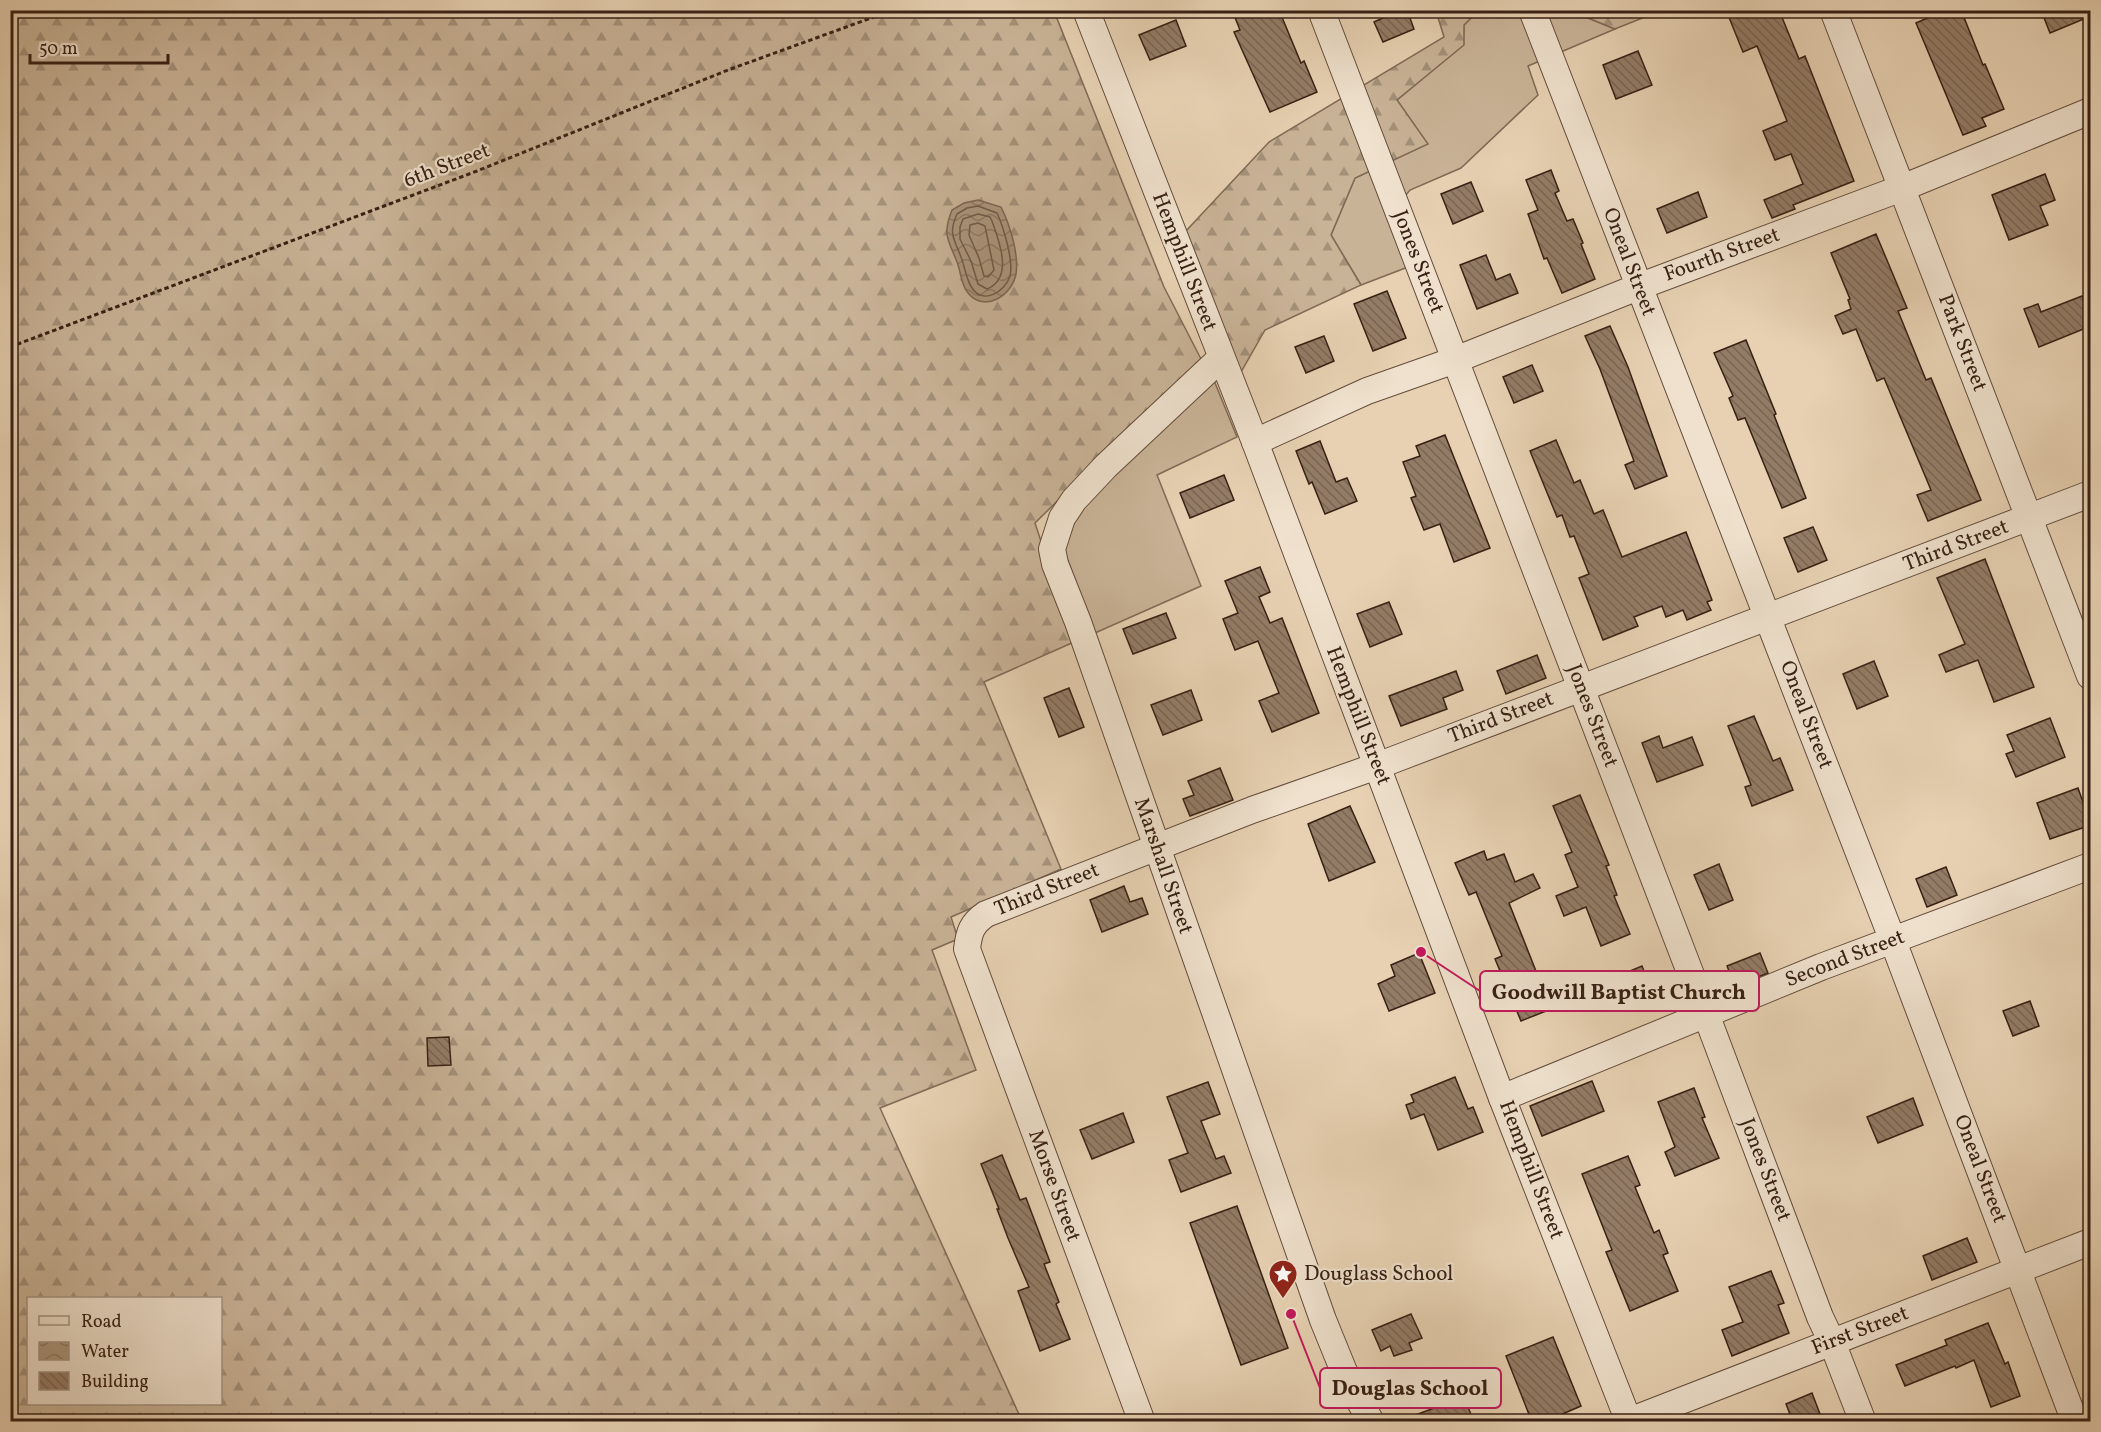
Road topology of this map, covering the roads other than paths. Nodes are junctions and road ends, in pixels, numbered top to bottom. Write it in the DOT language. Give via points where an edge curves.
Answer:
graph roads {
  1 [pos="1086,10"];
  2 [pos="1321,10"];
  3 [pos="1532,10"];
  4 [pos="1833,10"];
  5 [pos="2091,111"];
  6 [pos="1902,188"];
  7 [pos="1638,287"];
  8 [pos="1221,358"];
  9 [pos="1455,360"];
  10 [pos="1255,442"];
  11 [pos="2091,494"];
  12 [pos="2030,518"];
  13 [pos="1767,616"];
  14 [pos="2091,676"];
  15 [pos="1581,687"];
  16 [pos="1377,766"];
  17 [pos="1156,847"];
  18 [pos="2091,866"];
  19 [pos="1893,941"];
  20 [pos="967,950"];
  21 [pos="1706,1014"];
  22 [pos="1502,1098"];
  23 [pos="2091,1242"];
  24 [pos="2018,1270"];
  25 [pos="1832,1342"];
  26 [pos="1629,1421"];
  27 [pos="1142,1422"];
  28 [pos="1371,1422"];
  29 [pos="1863,1422"];
  30 [pos="2075,1422"];
  1 -- 8 [label="street, Hemphill Street"];
  2 -- 9 [label="street, Jones Street"];
  3 -- 7 [label="street, Oneal Street"];
  4 -- 6 [label="street, Park Street"];
  5 -- 6 [label="street, Fourth Street"];
  6 -- 7 [label="street, Fourth Street"];
  6 -- 12 [label="street, Park Street"];
  7 -- 9 [label="street, Fourth Street"];
  7 -- 13 [label="street, Oneal Street"];
  8 -- 10 [label="street, Hemphill Street"];
  8 -- 17 [label="street, Marshall Street" via="1074,500 1062,518 1052,549 1054,564"];
  9 -- 10 [label="street, Fourth Street" via="1367,391"];
  9 -- 15 [label="street, Jones Street"];
  10 -- 16 [label="street, Hemphill Street"];
  11 -- 12 [label="street, Third Street"];
  12 -- 13 [label="street, Third Street"];
  12 -- 14 [label="street, Park Street"];
  13 -- 15 [label="street, Third Street"];
  13 -- 19 [label="street, Oneal Street"];
  15 -- 16 [label="street, Third Street"];
  15 -- 21 [label="street, Jones Street"];
  16 -- 17 [label="street, Third Street"];
  16 -- 22 [label="street, Hemphill Street"];
  17 -- 20 [label="street, Third Street" via="986,914 971,928"];
  17 -- 28 [label="street, Marshall Street" via="1323,1320 1345,1374"];
  18 -- 19 [label="street, Second Street"];
  19 -- 21 [label="street, Second Street"];
  19 -- 24 [label="street, Oneal Street"];
  20 -- 27 [label="street, Morse Street"];
  21 -- 22 [label="street, Second Street"];
  21 -- 25 [label="street, Jones Street"];
  22 -- 26 [label="street, Hemphill Street"];
  23 -- 24 [label="street, First Street"];
  24 -- 25 [label="street, First Street"];
  24 -- 30 [label="street, Oneal Street"];
  25 -- 26 [label="street, First Street"];
  25 -- 29 [label="street, Jones Street"];
}
